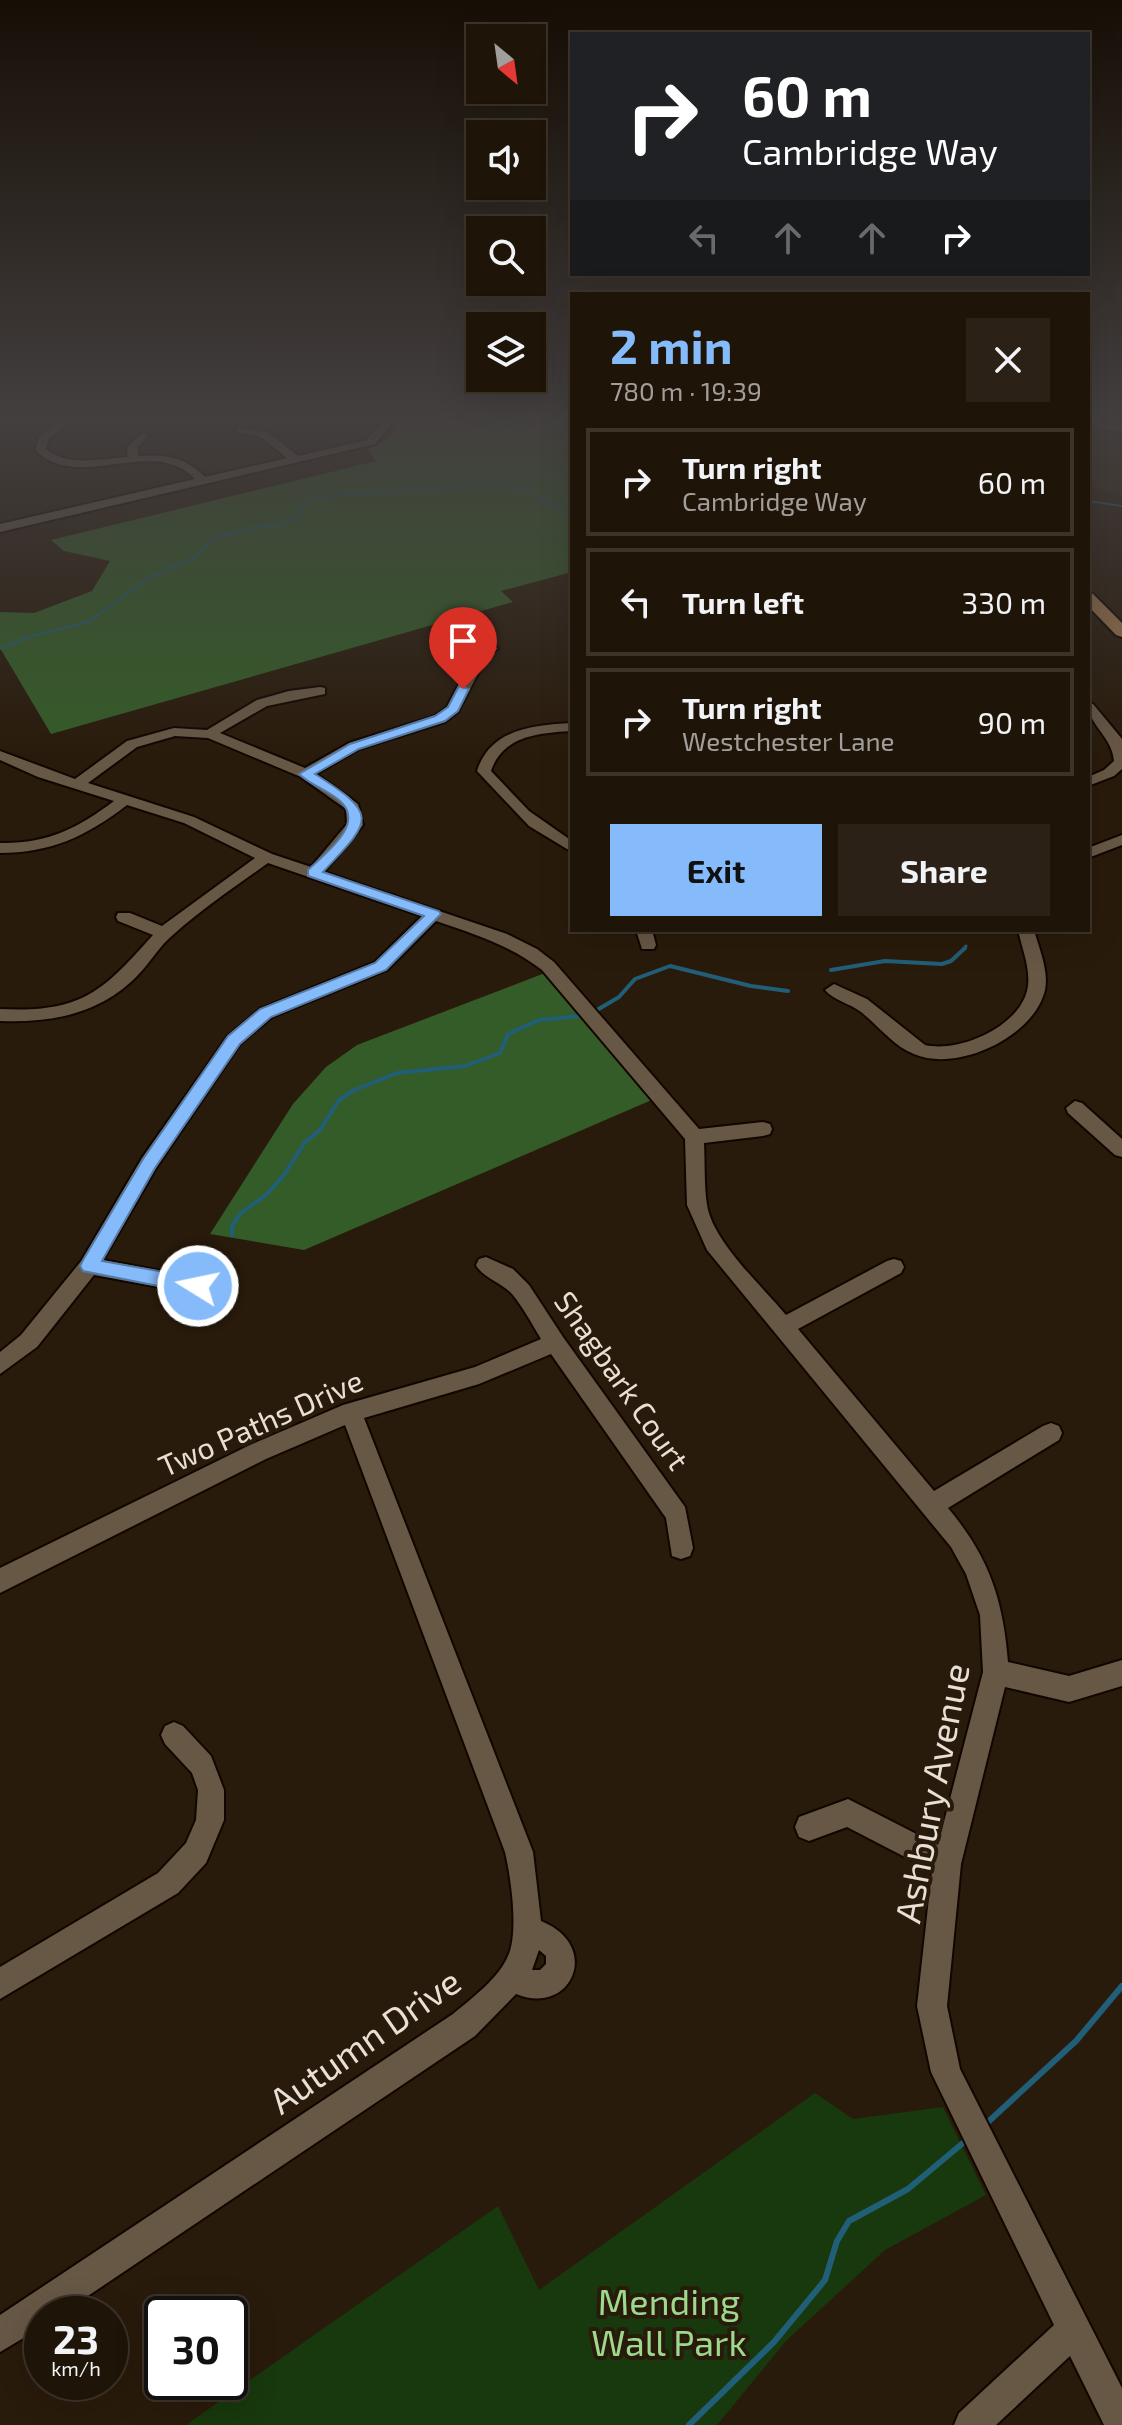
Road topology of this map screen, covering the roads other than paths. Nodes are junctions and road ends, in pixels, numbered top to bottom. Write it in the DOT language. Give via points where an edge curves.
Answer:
graph roads {
  1 [pos="1090,599"];
  2 [pos="1090,615"];
  3 [pos="1122,632"];
  4 [pos="491,648"];
  5 [pos="1122,648"];
  6 [pos="320,691"];
  7 [pos="1090,709"];
  8 [pos="570,727"];
  9 [pos="210,734"];
  10 [pos="0,755"];
  11 [pos="306,774"];
  12 [pos="1090,781"];
  13 [pos="78,784"];
  14 [pos="126,799"];
  15 [pos="1122,840"];
  16 [pos="570,846"];
  17 [pos="0,848"];
  18 [pos="1090,852"];
  19 [pos="266,857"];
  20 [pos="314,873"];
  21 [pos="434,914"];
  22 [pos="124,917"];
  23 [pos="1026,932"];
  24 [pos="164,933"];
  25 [pos="834,990"];
  26 [pos="0,1015"];
  27 [pos="1075,1108"];
  28 [pos="763,1129"];
  29 [pos="694,1137"];
  30 [pos="1122,1150"];
  31 [pos="486,1265"];
  32 [pos="89,1266"];
  33 [pos="894,1267"];
  34 [pos="198,1286"];
  35 [pos="783,1327"];
  36 [pos="555,1343"];
  37 [pos="0,1365"];
  38 [pos="351,1412"];
  39 [pos="1051,1433"];
  40 [pos="930,1506"];
  41 [pos="681,1548"];
  42 [pos="0,1581"];
  43 [pos="996,1672"];
  44 [pos="1122,1673"];
  45 [pos="174,1735"];
  46 [pos="809,1827"];
  47 [pos="947,1864"];
  48 [pos="525,1930"];
  49 [pos="511,1975"];
  50 [pos="0,1984"];
  51 [pos="1073,2330"];
  52 [pos="0,2335"];
  53 [pos="971,2425"];
  54 [pos="1122,2425"];
  1 -- 3 [label="main road"];
  2 -- 5 [label="main road"];
  4 -- 11 [label="street" via="478,660 453,709 440,719 354,746"];
  6 -- 9 [label="street" via="257,703"];
  7 -- 12 [label="street" via="1122,749 1121,762"];
  8 -- 16 [label="street" via="539,729 499,743 486,758 484,771 513,806"];
  9 -- 11 [label="street"];
  9 -- 13 [label="street" via="174,732 132,744"];
  10 -- 13 [label="street"];
  11 -- 20 [label="street" via="348,800 355,815 348,837"];
  13 -- 14 [label="street"];
  14 -- 17 [label="street" via="73,838 42,847"];
  14 -- 19 [label="street" via="203,825"];
  15 -- 18 [label="street"];
  19 -- 20 [label="street"];
  19 -- 24 [label="street"];
  20 -- 21 [label="street"];
  21 -- 29 [label="street" via="501,938 540,959"];
  21 -- 32 [label="street" via="381,966 266,1013 234,1040 149,1163"];
  22 -- 24 [label="street"];
  23 -- 25 [label="street" via="1037,979 1030,1009 1012,1025 953,1054 917,1049 869,1007"];
  24 -- 26 [label="street" via="116,988 93,1002 34,1017"];
  27 -- 30 [label="street"];
  28 -- 29 [label="street"];
  29 -- 35 [label="street, Ashbury Avenue" via="694,1189 701,1219 720,1253"];
  31 -- 36 [label="street, Shagbark Court" via="516,1283"];
  32 -- 34 [label="street"];
  32 -- 37 [label="street" via="29,1341"];
  33 -- 35 [label="street"];
  35 -- 40 [label="street, Ashbury Avenue"];
  36 -- 38 [label="street, Two Paths Drive" via="479,1375"];
  36 -- 41 [label="street, Shagbark Court" via="677,1515"];
  38 -- 42 [label="street, Two Paths Drive" via="258,1452"];
  38 -- 48 [label="street, Autumn Drive" via="519,1852 526,1880"];
  39 -- 40 [label="street"];
  40 -- 43 [label="street, Ashbury Avenue" via="959,1539 984,1587 995,1633"];
  43 -- 44 [label="street" via="1069,1689"];
  43 -- 47 [label="street, Ashbury Avenue"];
  45 -- 50 [label="street" via="202,1765 211,1790 210,1820 196,1853 168,1883"];
  46 -- 47 [label="street" via="848,1813"];
  47 -- 51 [label="street, Ashbury Avenue" via="932,2006 946,2072"];
  48 -- 49 [label="street, Autumn Drive" via="522,1960"];
  48 -- 49 [label="street" via="550,1940 558,1950 558,1976 530,1985"];
  49 -- 52 [label="street, Autumn Drive" via="464,2025"];
  51 -- 53 [label="street"];
  51 -- 54 [label="street, Ashbury Avenue"];
}
